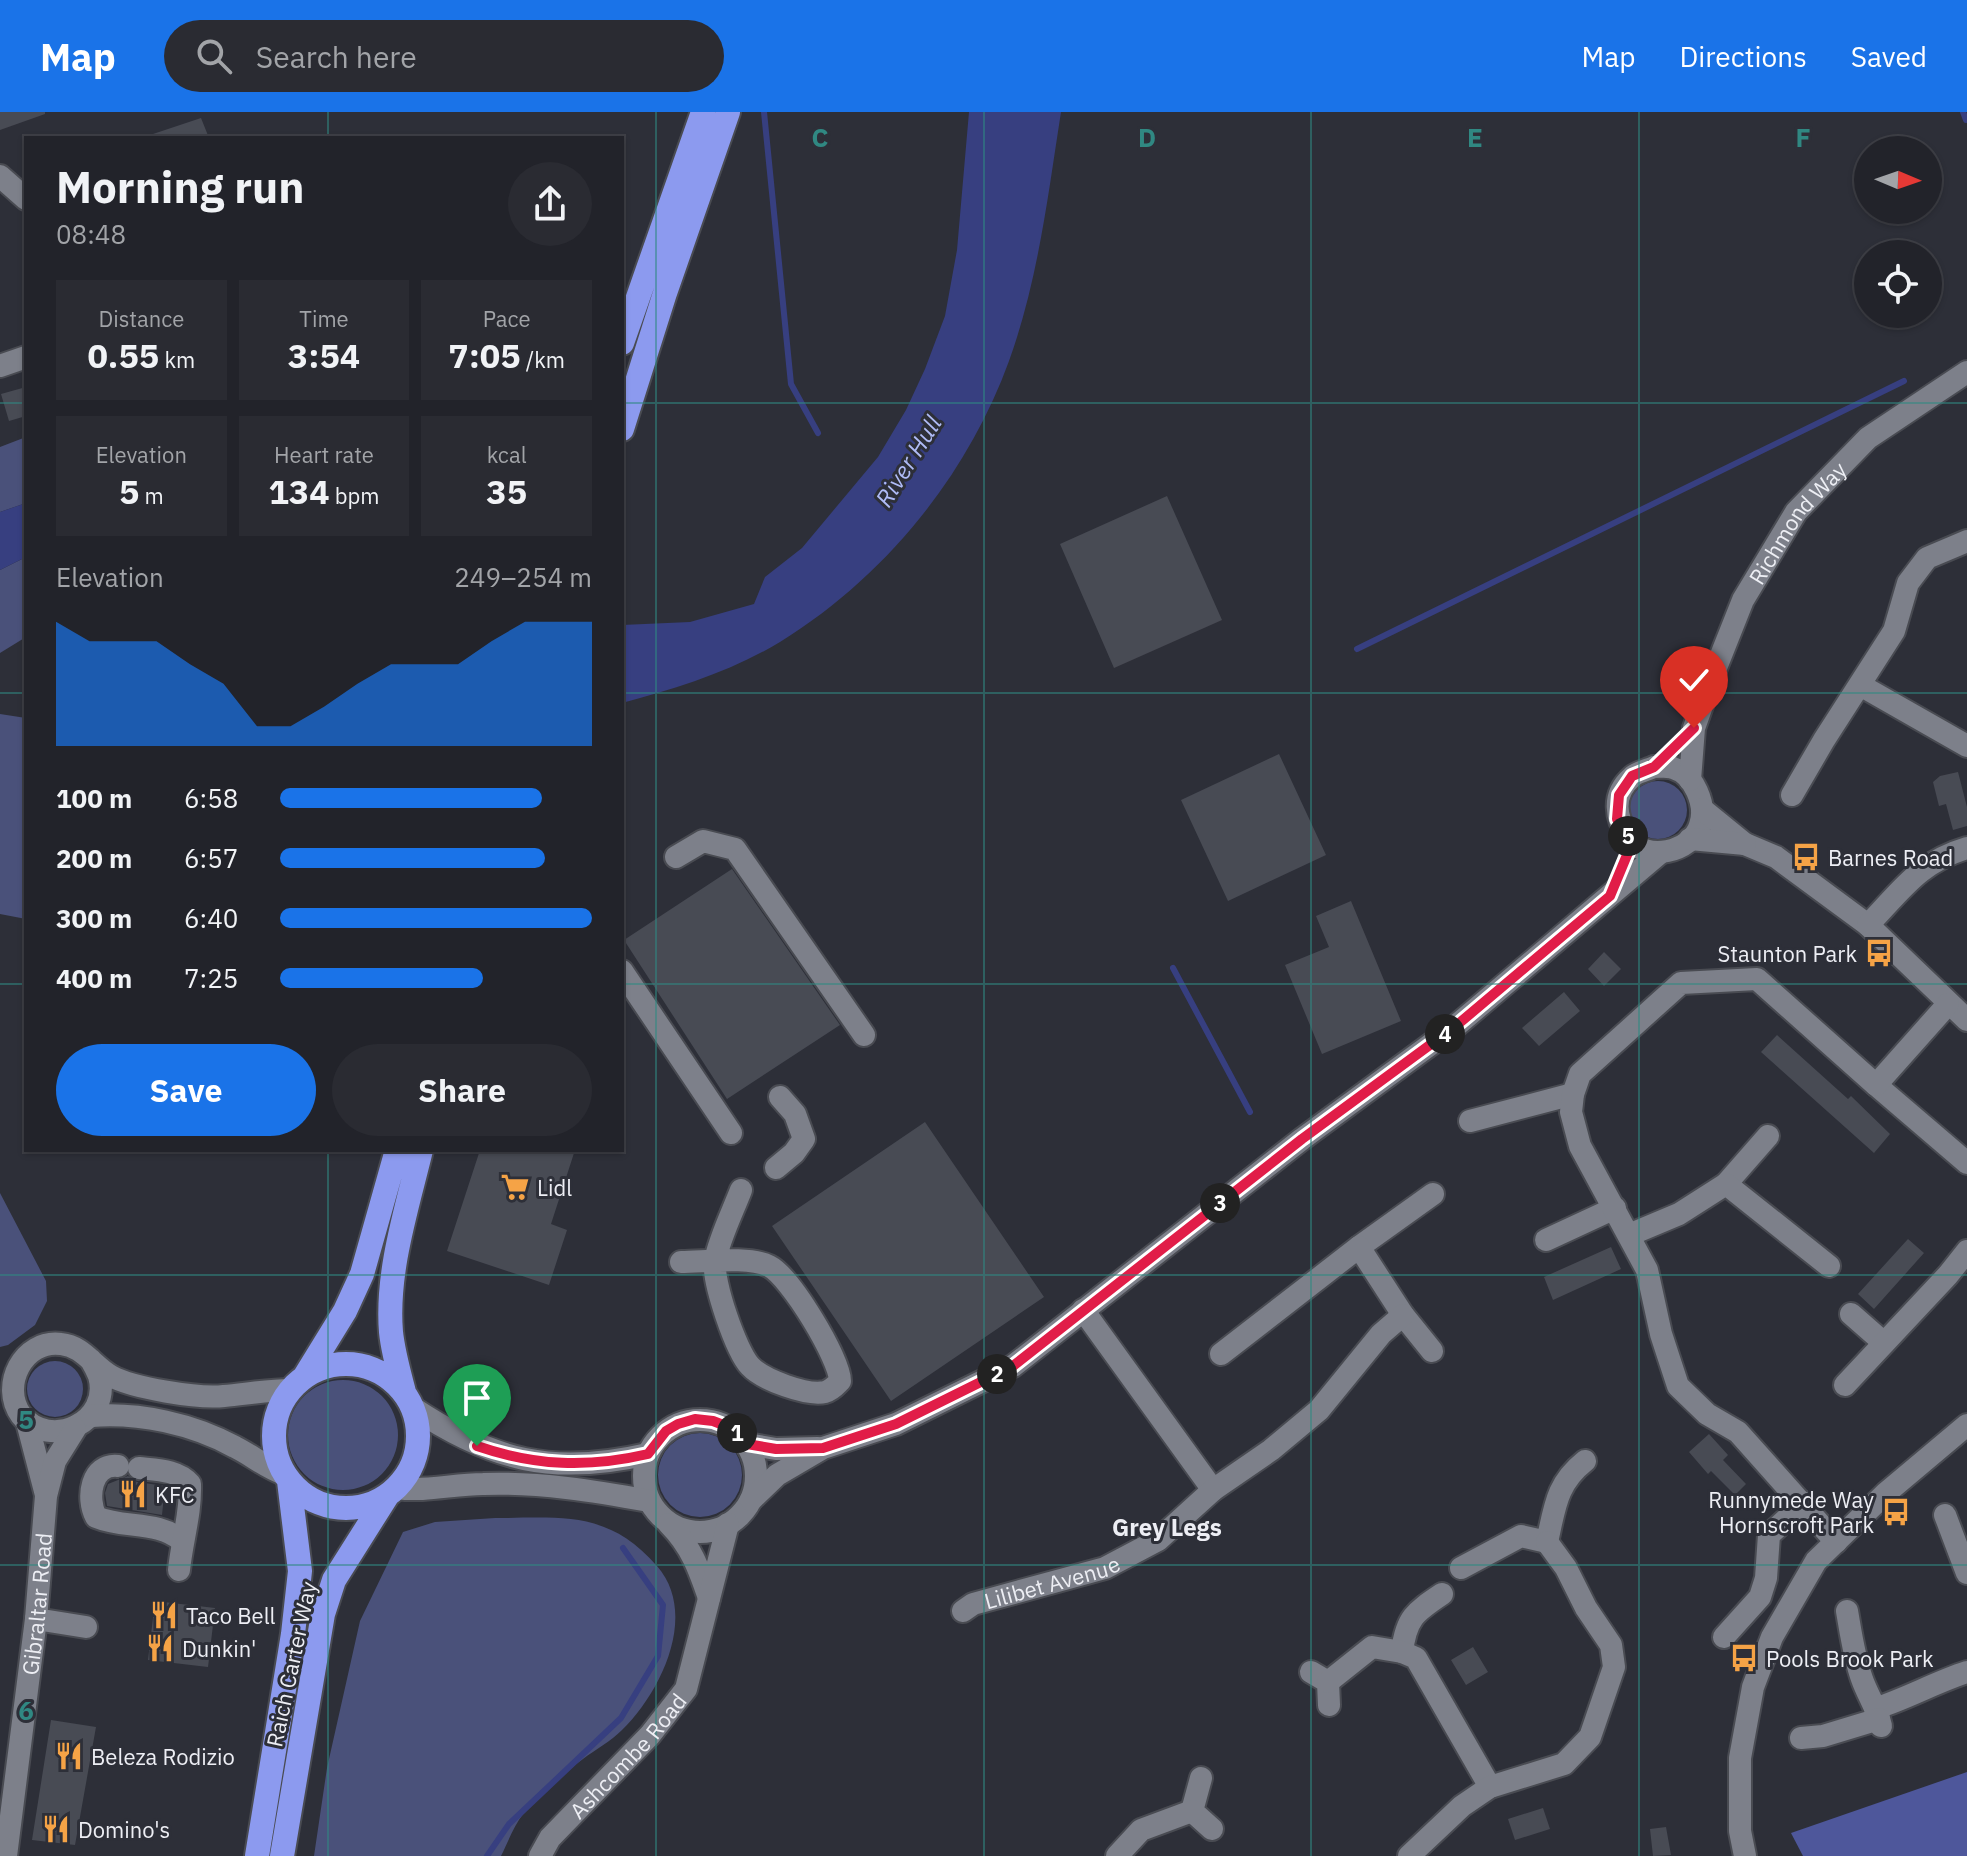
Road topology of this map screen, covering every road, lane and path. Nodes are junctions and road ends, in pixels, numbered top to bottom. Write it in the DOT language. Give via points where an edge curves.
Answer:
graph roads {
  1 [pos="703,112"];
  2 [pos="728,112"];
  3 [pos="0,176"];
  4 [pos="24,197"];
  5 [pos="624,337"];
  6 [pos="24,358"];
  7 [pos="0,366"];
  8 [pos="1967,372"];
  9 [pos="624,423"];
  10 [pos="1967,541"];
  11 [pos="1860,685"];
  12 [pos="1694,728"];
  13 [pos="1967,746"];
  14 [pos="1654,767"];
  15 [pos="1690,780"];
  16 [pos="1792,795"];
  17 [pos="1702,809"];
  18 [pos="1690,839"];
  19 [pos="1632,843"];
  20 [pos="1745,844"];
  21 [pos="1967,848"];
  22 [pos="1661,852"];
  23 [pos="676,857"];
  24 [pos="1610,896"];
  25 [pos="1868,925"];
  26 [pos="624,974"];
  27 [pos="1948,1004"];
  28 [pos="1967,1020"];
  29 [pos="864,1035"];
  30 [pos="1876,1085"];
  31 [pos="1573,1094"];
  32 [pos="780,1097"];
  33 [pos="1470,1121"];
  34 [pos="731,1133"];
  35 [pos="1768,1136"];
  36 [pos="396,1152"];
  37 [pos="421,1152"];
  38 [pos="1967,1163"];
  39 [pos="776,1168"];
  40 [pos="1726,1184"];
  41 [pos="741,1190"];
  42 [pos="1433,1194"];
  43 [pos="1615,1208"];
  44 [pos="1629,1235"];
  45 [pos="1546,1240"];
  46 [pos="1359,1247"];
  47 [pos="1967,1251"];
  48 [pos="715,1261"];
  49 [pos="681,1262"];
  50 [pos="1829,1266"];
  51 [pos="1083,1310"];
  52 [pos="1851,1314"];
  53 [pos="1403,1315"];
  54 [pos="1884,1343"];
  55 [pos="1432,1351"];
  56 [pos="1221,1354"];
  57 [pos="91,1360"];
  58 [pos="6,1376"];
  59 [pos="298,1383"];
  60 [pos="1845,1385"];
  61 [pos="408,1400"];
  62 [pos="27,1422"];
  63 [pos="83,1422"];
  64 [pos="1967,1425"];
  65 [pos="747,1444"];
  66 [pos="823,1448"];
  67 [pos="648,1454"];
  68 [pos="1585,1461"];
  69 [pos="286,1477"];
  70 [pos="1213,1490"];
  71 [pos="392,1492"];
  72 [pos="46,1496"];
  73 [pos="751,1500"];
  74 [pos="649,1501"];
  75 [pos="1804,1503"];
  76 [pos="1945,1515"];
  77 [pos="666,1520"];
  78 [pos="728,1524"];
  79 [pos="182,1541"];
  80 [pos="1547,1542"];
  81 [pos="1836,1542"];
  82 [pos="1461,1568"];
  83 [pos="179,1570"];
  84 [pos="1967,1573"];
  85 [pos="1442,1594"];
  86 [pos="709,1599"];
  87 [pos="963,1611"];
  88 [pos="1847,1611"];
  89 [pos="36,1619"];
  90 [pos="86,1627"];
  91 [pos="1724,1637"];
  92 [pos="1402,1652"];
  93 [pos="1967,1672"];
  94 [pos="1329,1705"];
  95 [pos="1879,1717"];
  96 [pos="1801,1738"];
  97 [pos="1201,1778"];
  98 [pos="1490,1787"];
  99 [pos="1192,1811"];
  100 [pos="1212,1829"];
  101 [pos="6,1856"];
  102 [pos="257,1856"];
  103 [pos="282,1856"];
  104 [pos="540,1856"];
  105 [pos="1117,1856"];
  106 [pos="1409,1856"];
  107 [pos="1745,1856"];
  1 -- 5 [label="highway"];
  2 -- 9 [label="highway"];
  3 -- 4 [label="street"];
  6 -- 7 [label="street"];
  8 -- 12 [label="street, Richmond Way" via="1868,438 1796,512 1743,600"];
  10 -- 11 [label="street" via="1927,558 1908,583 1894,631"];
  11 -- 13 [label="street"];
  11 -- 16 [label="street"];
  12 -- 14 [label="street, Richmond Way"];
  12 -- 15 [label="street, Richmond Way"];
  14 -- 15 [label="street" via="1674,768"];
  14 -- 19 [label="street" via="1632,776 1619,795 1617,819"];
  15 -- 17 [label="street"];
  17 -- 18 [label="street" via="1700,827"];
  17 -- 20 [label="street"];
  18 -- 20 [label="street"];
  18 -- 22 [label="street"];
  19 -- 22 [label="street"];
  19 -- 24 [label="street"];
  20 -- 25 [label="street" via="1776,857"];
  21 -- 25 [label="street" via="1920,870"];
  22 -- 24 [label="street"];
  23 -- 29 [label="street" via="703,841 735,849"];
  24 -- 51 [label="street" via="1457,1025"];
  25 -- 27 [label="street"];
  26 -- 34 [label="street"];
  27 -- 28 [label="street"];
  27 -- 30 [label="street"];
  30 -- 31 [label="street" via="1757,979 1681,983 1580,1074"];
  30 -- 38 [label="street"];
  31 -- 33 [label="street"];
  31 -- 43 [label="street" via="1571,1112 1580,1146"];
  32 -- 39 [label="street" via="795,1114 804,1139"];
  35 -- 40 [label="street"];
  36 -- 59 [label="highway" via="362,1274 345,1311"];
  37 -- 61 [label="highway" via="393,1286 391,1330"];
  40 -- 44 [label="street" via="1679,1214"];
  40 -- 50 [label="street"];
  41 -- 48 [label="street"];
  42 -- 46 [label="street"];
  43 -- 44 [label="street"];
  43 -- 45 [label="street"];
  44 -- 75 [label="street" via="1647,1270 1678,1386 1707,1414 1738,1432"];
  46 -- 53 [label="street"];
  46 -- 56 [label="street"];
  47 -- 54 [label="street"];
  48 -- 48 [label="street" via="769,1266 784,1279 834,1356 840,1381 831,1390 785,1386 751,1368 740,1351"];
  48 -- 49 [label="street"];
  51 -- 66 [label="street" via="1013,1366 896,1424"];
  51 -- 70 [label="street"];
  52 -- 54 [label="street"];
  53 -- 55 [label="street"];
  53 -- 70 [label="street, Lilibet Avenue" via="1319,1410"];
  54 -- 60 [label="street"];
  57 -- 58 [label="street" via="60,1343 44,1345"];
  57 -- 59 [label="street" via="111,1376 183,1394 222,1397"];
  57 -- 63 [label="street" via="100,1378 100,1398"];
  58 -- 62 [label="street"];
  59 -- 61 [label="highway" via="322,1368 358,1364 391,1379"];
  59 -- 69 [label="highway" via="276,1418 275,1450"];
  61 -- 67 [label="street" via="477,1446 533,1461 591,1464"];
  61 -- 71 [label="highway" via="417,1425 416,1450 407,1474"];
  62 -- 63 [label="street" via="60,1432"];
  62 -- 72 [label="street, Gibraltar Road"];
  63 -- 69 [label="street" via="144,1418 209,1434"];
  63 -- 72 [label="street, Gibraltar Road" via="55,1461"];
  64 -- 81 [label="street"];
  65 -- 66 [label="street"];
  65 -- 67 [label="street" via="726,1426 695,1419 666,1431"];
  65 -- 73 [label="street" via="756,1472"];
  66 -- 73 [label="street" via="777,1475"];
  67 -- 74 [label="street" via="644,1477"];
  68 -- 80 [label="street" via="1560,1488"];
  69 -- 71 [label="highway" via="302,1493 335,1507 371,1504"];
  69 -- 102 [label="highway, Raich Carter Way" via="300,1571"];
  70 -- 87 [label="street, Lilibet Avenue" via="1158,1540 1105,1568"];
  71 -- 74 [label="street" via="482,1483"];
  71 -- 103 [label="highway, Raich Carter Way" via="334,1580 323,1614"];
  72 -- 89 [label="street, Gibraltar Road"];
  73 -- 78 [label="street"];
  74 -- 77 [label="street"];
  75 -- 81 [label="street"];
  75 -- 91 [label="street" via="1769,1535 1760,1597"];
  76 -- 84 [label="street"];
  77 -- 78 [label="street" via="696,1532"];
  77 -- 86 [label="street" via="686,1540"];
  78 -- 86 [label="street, Ashcombe Road"];
  79 -- 79 [label="street" via="172,1532 96,1517 92,1509 99,1470 106,1465 184,1476 190,1484 188,1529"];
  79 -- 83 [label="street"];
  80 -- 82 [label="street" via="1521,1536"];
  80 -- 98 [label="street" via="1611,1645 1614,1667 1590,1737 1564,1764"];
  81 -- 107 [label="street" via="1816,1561 1772,1637 1753,1687 1740,1758"];
  85 -- 92 [label="street" via="1415,1612 1404,1631"];
  86 -- 104 [label="street, Ashcombe Road" via="686,1689 650,1735 550,1838"];
  88 -- 95 [label="street" via="1854,1656"];
  89 -- 90 [label="street"];
  89 -- 101 [label="street, Gibraltar Road"];
  92 -- 94 [label="street" via="1372,1647 1320,1677"];
  92 -- 98 [label="street" via="1416,1658"];
  93 -- 95 [label="street" via="1903,1700"];
  95 -- 96 [label="street"];
  97 -- 99 [label="street"];
  98 -- 106 [label="street"];
  99 -- 100 [label="street"];
  99 -- 105 [label="street" via="1141,1830"];
}
